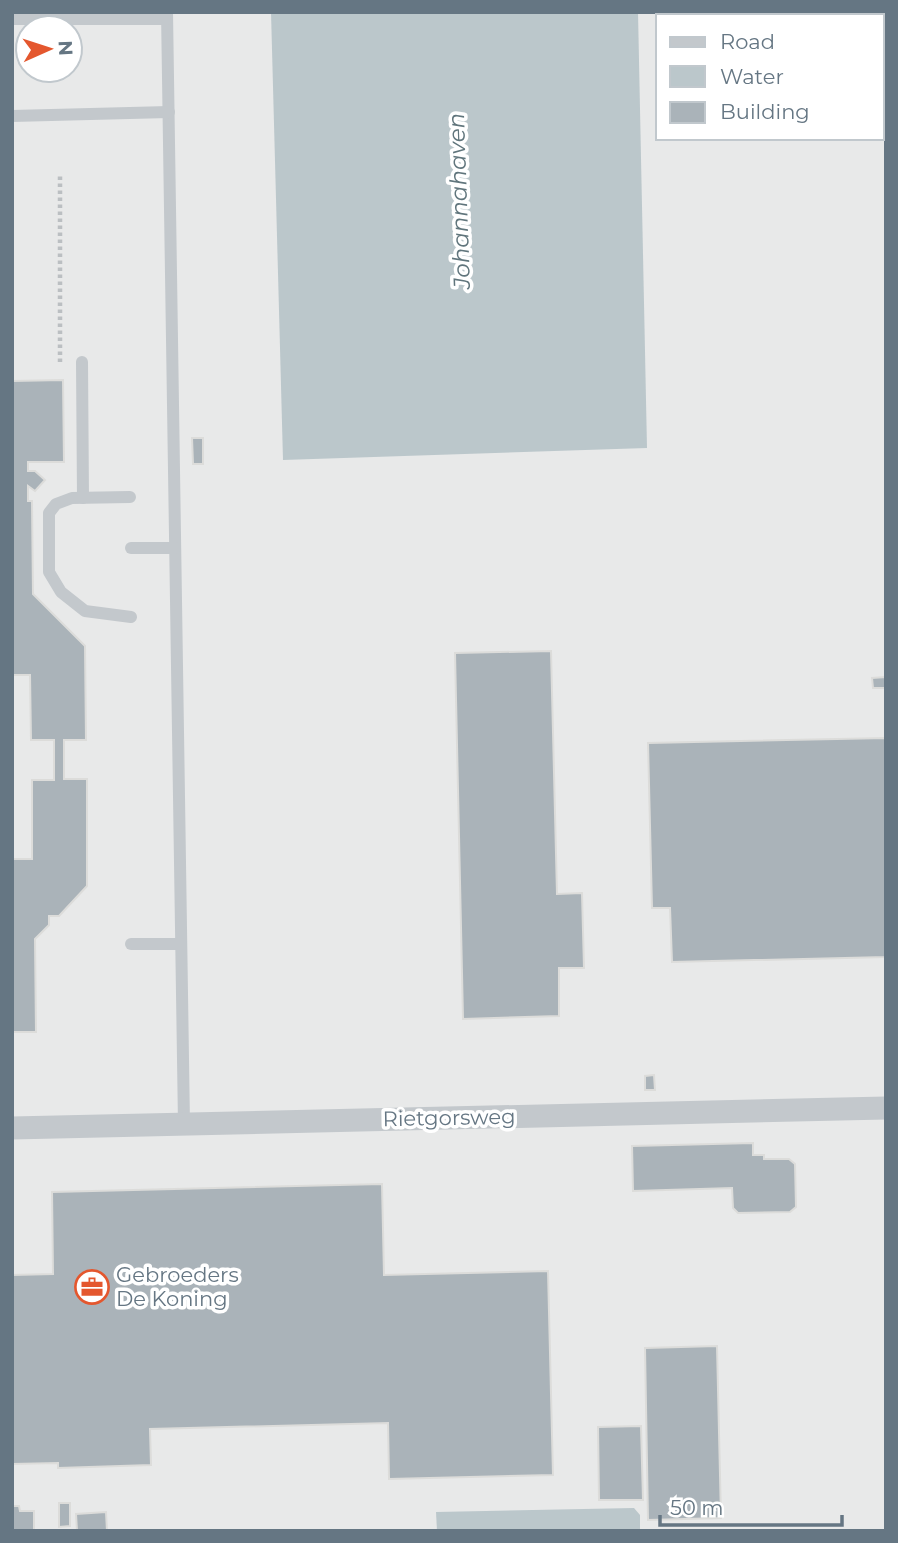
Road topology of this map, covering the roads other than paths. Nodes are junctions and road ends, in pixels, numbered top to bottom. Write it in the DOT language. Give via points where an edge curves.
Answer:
graph roads {
  1 [pos="167,15"];
  2 [pos="12,19"];
  3 [pos="169,112"];
  4 [pos="12,116"];
  5 [pos="82,362"];
  6 [pos="130,497"];
  7 [pos="82,498"];
  8 [pos="131,548"];
  9 [pos="175,548"];
  10 [pos="131,617"];
  11 [pos="131,944"];
  12 [pos="181,944"];
  13 [pos="886,1108"];
  14 [pos="184,1124"];
  15 [pos="12,1128"];
  1 -- 2 [label="lane"];
  1 -- 3 [label="lane"];
  3 -- 4 [label="lane"];
  3 -- 9 [label="lane"];
  5 -- 7 [label="lane"];
  6 -- 7 [label="lane"];
  7 -- 10 [label="lane" via="56,505 49,513 49,572 61,592 85,611"];
  8 -- 9 [label="lane"];
  9 -- 12 [label="lane"];
  11 -- 12 [label="lane"];
  12 -- 14 [label="lane"];
  13 -- 14 [label="street, Rietgorsweg"];
  14 -- 15 [label="street, Rietgorsweg"];
}
